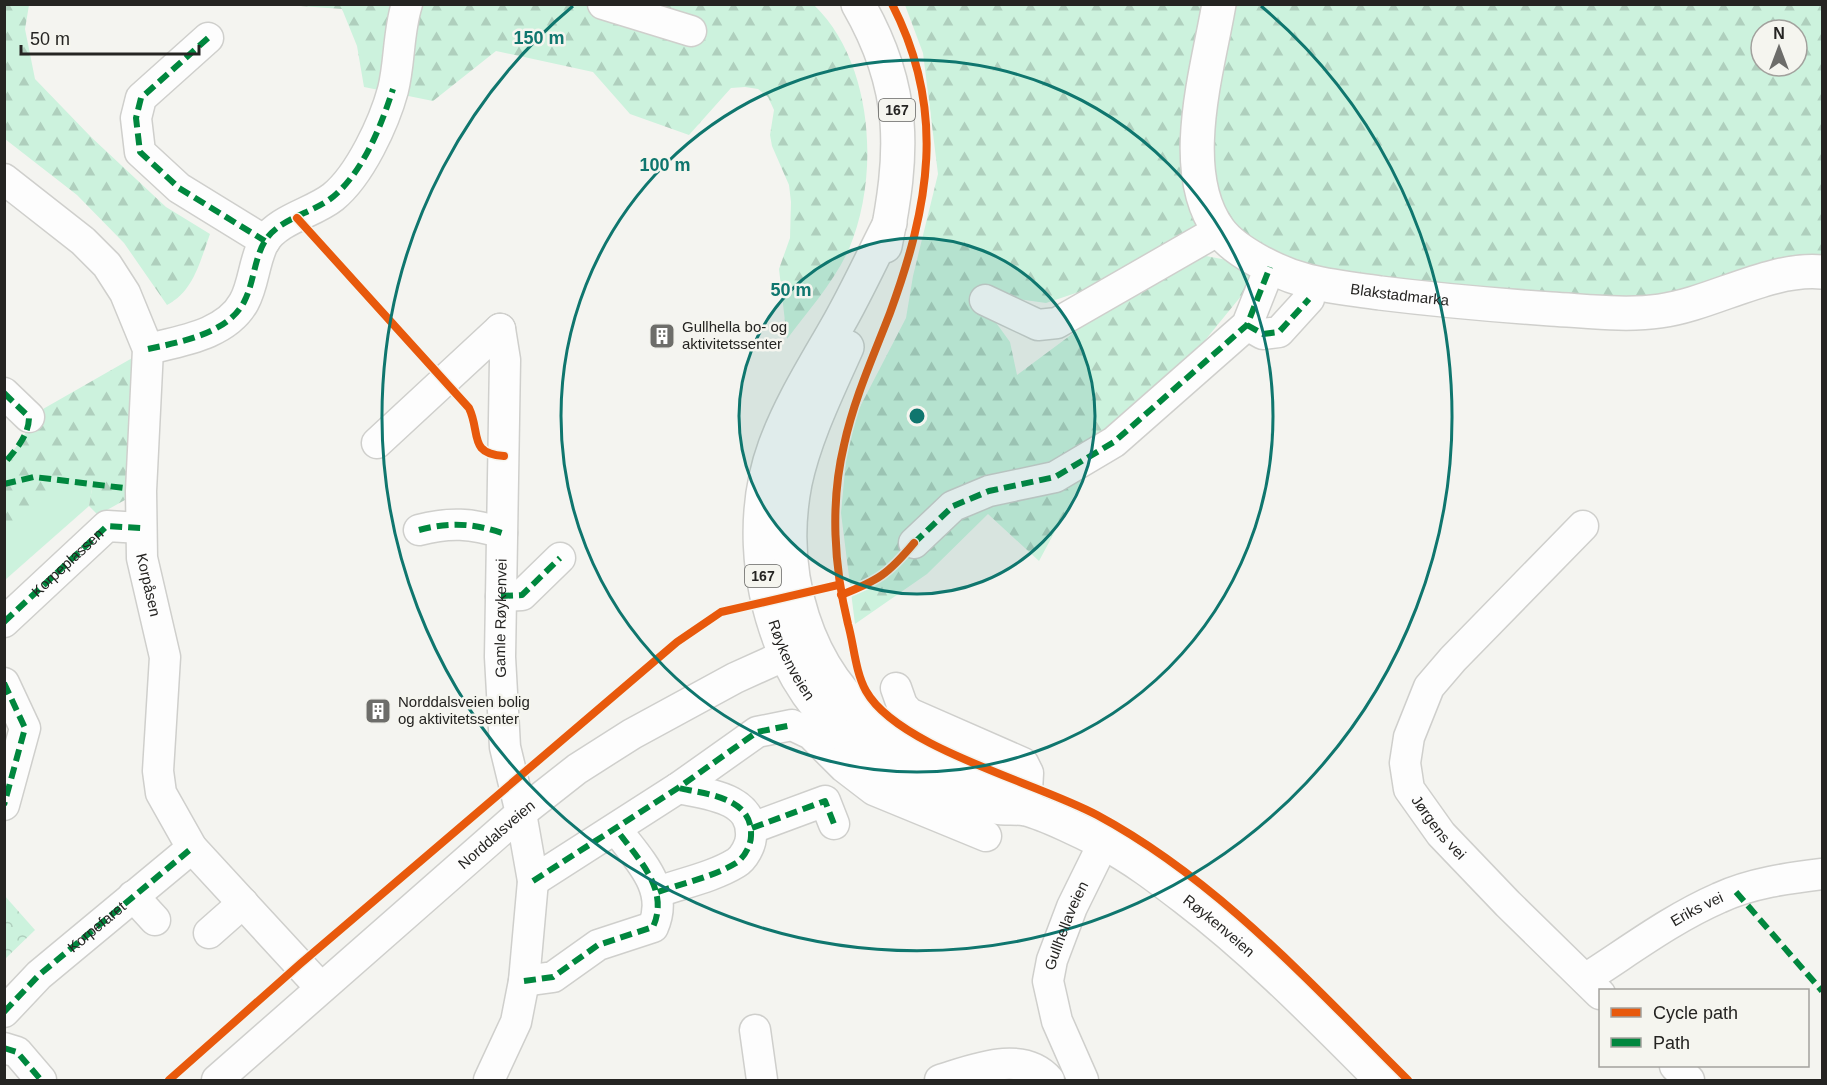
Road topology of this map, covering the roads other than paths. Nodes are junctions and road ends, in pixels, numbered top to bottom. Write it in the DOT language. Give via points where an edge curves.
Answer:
graph roads {
  1 [pos="407,4"];
  2 [pos="603,4"];
  3 [pos="858,4"];
  4 [pos="1219,4"];
  5 [pos="691,31"];
  6 [pos="208,38"];
  7 [pos="4,179"];
  8 [pos="1219,230"];
  9 [pos="265,241"];
  10 [pos="1270,267"];
  11 [pos="1822,272"];
  12 [pos="1309,299"];
  13 [pos="985,300"];
  14 [pos="1247,324"];
  15 [pos="148,349"];
  16 [pos="4,393"];
  17 [pos="29,417"];
  18 [pos="376,443"];
  19 [pos="1582,526"];
  20 [pos="141,528"];
  21 [pos="419,530"];
  22 [pos="502,533"];
  23 [pos="914,543"];
  24 [pos="560,558"];
  25 [pos="501,596"];
  26 [pos="4,622"];
  27 [pos="799,649"];
  28 [pos="4,683"];
  29 [pos="896,688"];
  30 [pos="678,788"];
  31 [pos="4,805"];
  32 [pos="1026,809"];
  33 [pos="521,813"];
  34 [pos="834,824"];
  35 [pos="752,828"];
  36 [pos="616,829"];
  37 [pos="986,836"];
  38 [pos="1104,842"];
  39 [pos="192,848"];
  40 [pos="1822,874"];
  41 [pos="533,881"];
  42 [pos="658,892"];
  43 [pos="133,896"];
  44 [pos="243,903"];
  45 [pos="155,920"];
  46 [pos="209,933"];
  47 [pos="524,981"];
  48 [pos="1593,986"];
  49 [pos="321,988"];
  50 [pos="4,1012"];
  51 [pos="755,1030"];
  52 [pos="4,1048"];
  53 [pos="1677,1067"];
  54 [pos="41,1080"];
  55 [pos="218,1080"];
  56 [pos="489,1080"];
  57 [pos="762,1080"];
  58 [pos="940,1080"];
  59 [pos="1048,1080"];
  60 [pos="1083,1080"];
  61 [pos="1382,1080"];
  62 [pos="1689,1080"];
  1 -- 9 [label="street" via="393,89 384,118 359,166 333,197 279,227"];
  2 -- 5 [label="street"];
  3 -- 27 [label="main road, Røykenveien / 167" via="876,34 897,110 899,167 890,223 789,412 765,481 760,528 766,597"];
  4 -- 8 [label="main road, Blakstadmarka" via="1196,146 1206,201"];
  6 -- 9 [label="street" via="141,98 136,118 140,152 179,188"];
  7 -- 15 [label="street, Korpåsen" via="83,241 107,265 125,293"];
  8 -- 10 [label="main road, Blakstadmarka"];
  8 -- 13 [label="street" via="1057,323 1038,325"];
  9 -- 15 [label="street" via="243,303 219,327 199,337"];
  10 -- 11 [label="main road, Blakstadmarka" via="1338,287 1462,303 1627,313 1660,311 1787,275"];
  10 -- 14 [label="street"];
  12 -- 14 [label="street" via="1279,332 1263,334"];
  14 -- 23 [label="street" via="1114,442 1055,477 989,491 953,506"];
  15 -- 20 [label="street, Korpåsen"];
  16 -- 17 [label="street"];
  18 -- 22 [label="street, Gamle Røykenvei" via="500,329 505,360"];
  19 -- 48 [label="street, Jørgens vei" via="1429,687 1412,728 1406,763 1409,789 1441,834"];
  20 -- 26 [label="street, Korpeplassen" via="107,526"];
  20 -- 39 [label="street, Korpåsen" via="142,558 165,657 158,771 161,793"];
  21 -- 22 [label="street" via="463,523"];
  22 -- 25 [label="street, Gamle Røykenvei"];
  24 -- 25 [label="street" via="522,595"];
  25 -- 33 [label="street, Gamle Røykenvei" via="505,747"];
  27 -- 32 [label="main road, Røykenveien / 167" via="821,712 849,740 877,759 931,785 996,807"];
  27 -- 33 [label="street, Norddalsveien" via="735,678 632,734 577,769"];
  28 -- 31 [label="street" via="25,728"];
  29 -- 32 [label="street" via="909,713 1023,763 1028,772"];
  30 -- 35 [label="street" via="726,798 745,811"];
  30 -- 36 [label="street"];
  30 -- 37 [label="street" via="757,732 792,725 811,734 874,790"];
  32 -- 38 [label="main road, Røykenveien / 167"];
  33 -- 41 [label="street, Gamle Røykenvei"];
  33 -- 49 [label="street, Norddalsveien"];
  34 -- 35 [label="street" via="825,801"];
  35 -- 42 [label="street" via="751,844 739,861"];
  36 -- 41 [label="street"];
  36 -- 42 [label="street"];
  38 -- 60 [label="street, Gullhellaveien" via="1072,907 1048,981 1057,1021"];
  38 -- 61 [label="main road, Røykenveien / 167" via="1154,874 1230,933"];
  39 -- 43 [label="street, Korpefaret"];
  39 -- 44 [label="street, Korpåsen"];
  40 -- 48 [label="street, Eriks vei" via="1788,878 1722,896 1678,918"];
  41 -- 47 [label="street, Gamle Røykenvei"];
  42 -- 47 [label="street" via="659,914 653,927 598,945 553,977"];
  43 -- 45 [label="street"];
  43 -- 50 [label="street, Korpefaret" via="39,975"];
  44 -- 46 [label="street"];
  44 -- 49 [label="street, Korpåsen"];
  47 -- 56 [label="street, Gamle Røykenvei" via="516,1022"];
  49 -- 55 [label="street, Norddalsveien"];
  51 -- 57 [label="street"];
  52 -- 54 [label="street" via="17,1053"];
  53 -- 62 [label="street"];
  58 -- 59 [label="street" via="1019,1063 1041,1072"];
}
